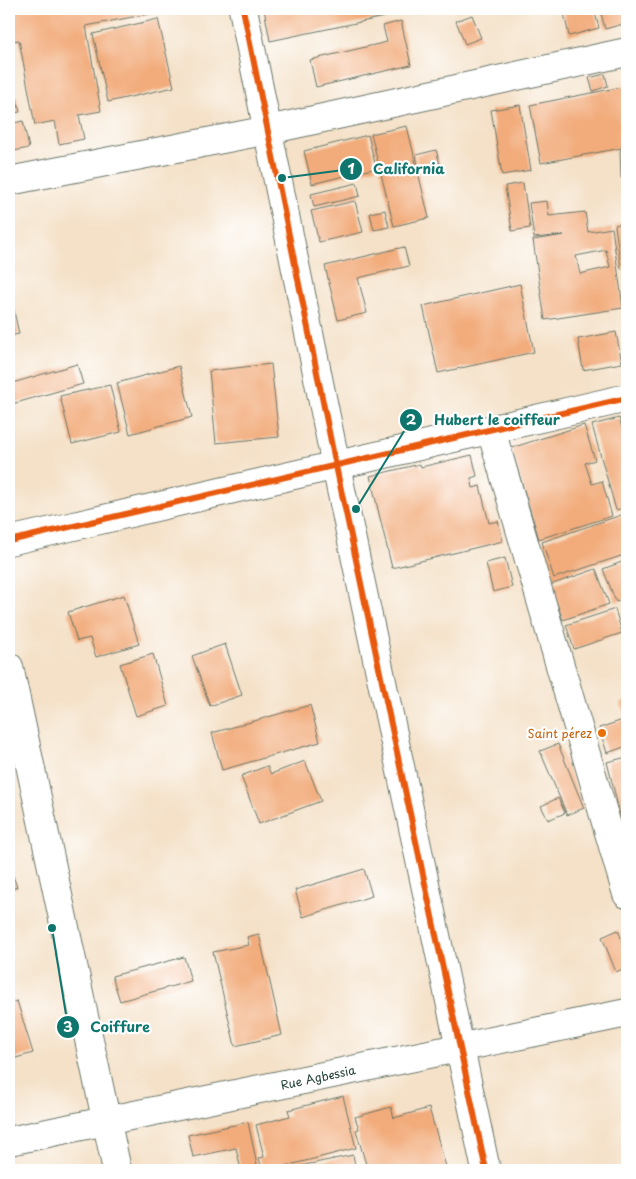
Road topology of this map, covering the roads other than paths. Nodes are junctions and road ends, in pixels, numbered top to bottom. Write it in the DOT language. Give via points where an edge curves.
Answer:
graph roads {
  1 [pos="243,9"];
  2 [pos="627,52"];
  3 [pos="268,130"];
  4 [pos="9,181"];
  5 [pos="627,398"];
  6 [pos="491,430"];
  7 [pos="336,466"];
  8 [pos="9,542"];
  9 [pos="9,667"];
  10 [pos="627,894"];
  11 [pos="627,1013"];
  12 [pos="458,1048"];
  13 [pos="106,1121"];
  14 [pos="9,1141"];
  15 [pos="117,1170"];
  16 [pos="486,1170"];
  1 -- 3 [label="street"];
  2 -- 3 [label="street"];
  3 -- 4 [label="street"];
  3 -- 7 [label="street"];
  5 -- 6 [label="street"];
  6 -- 7 [label="street"];
  6 -- 10 [label="street"];
  7 -- 8 [label="street"];
  7 -- 12 [label="street"];
  9 -- 13 [label="street"];
  11 -- 12 [label="street, Rue Agbessia"];
  12 -- 13 [label="street, Rue Agbessia"];
  12 -- 16 [label="street"];
  13 -- 14 [label="street, Rue Agbessia"];
  13 -- 15 [label="street"];
}
